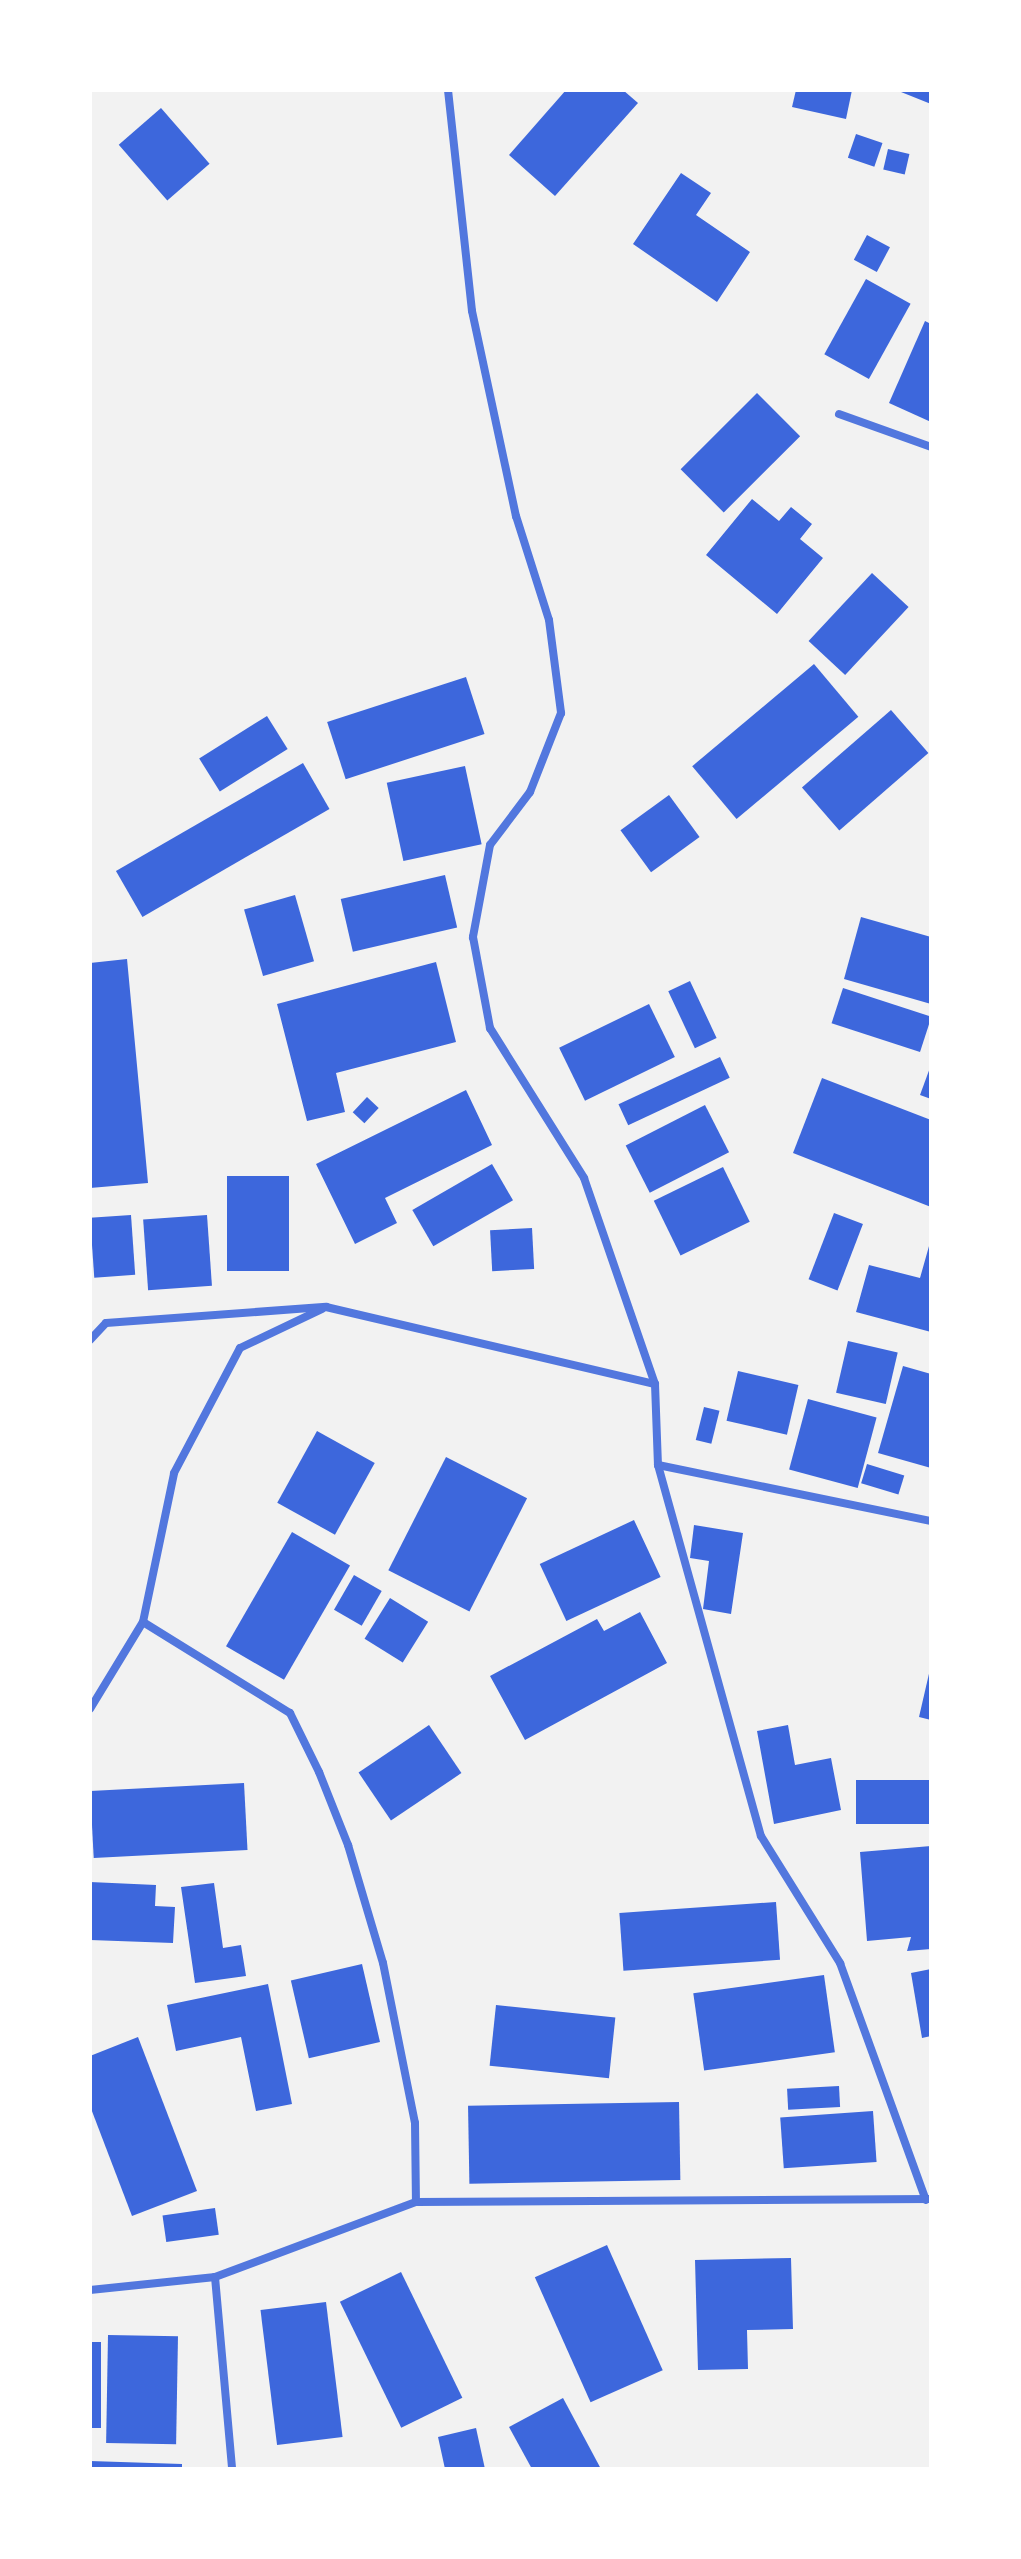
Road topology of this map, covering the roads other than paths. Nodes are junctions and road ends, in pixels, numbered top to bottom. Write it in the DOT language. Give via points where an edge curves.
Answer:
graph roads {
  1 [pos="448,90"];
  2 [pos="839,414"];
  3 [pos="931,447"];
  4 [pos="326,1307"];
  5 [pos="90,1340"];
  6 [pos="655,1384"];
  7 [pos="658,1465"];
  8 [pos="931,1521"];
  9 [pos="143,1622"];
  10 [pos="90,1709"];
  11 [pos="929,2200"];
  12 [pos="416,2202"];
  13 [pos="215,2277"];
  14 [pos="90,2290"];
  15 [pos="232,2469"];
  1 -- 6 [label="street" via="472,311 516,516 549,620 561,713 530,792 490,845 473,937 490,1028 584,1178"];
  2 -- 3 [label="street"];
  4 -- 5 [label="street" via="106,1323"];
  4 -- 6 [label="street"];
  4 -- 9 [label="street" via="240,1348 174,1473"];
  6 -- 7 [label="street"];
  7 -- 8 [label="street"];
  7 -- 11 [label="street" via="761,1836 840,1963"];
  9 -- 10 [label="street"];
  9 -- 12 [label="street" via="290,1713 319,1772 348,1845 383,1963 415,2123"];
  11 -- 12 [label="street"];
  12 -- 13 [label="street"];
  13 -- 14 [label="street"];
  13 -- 15 [label="street"];
}
